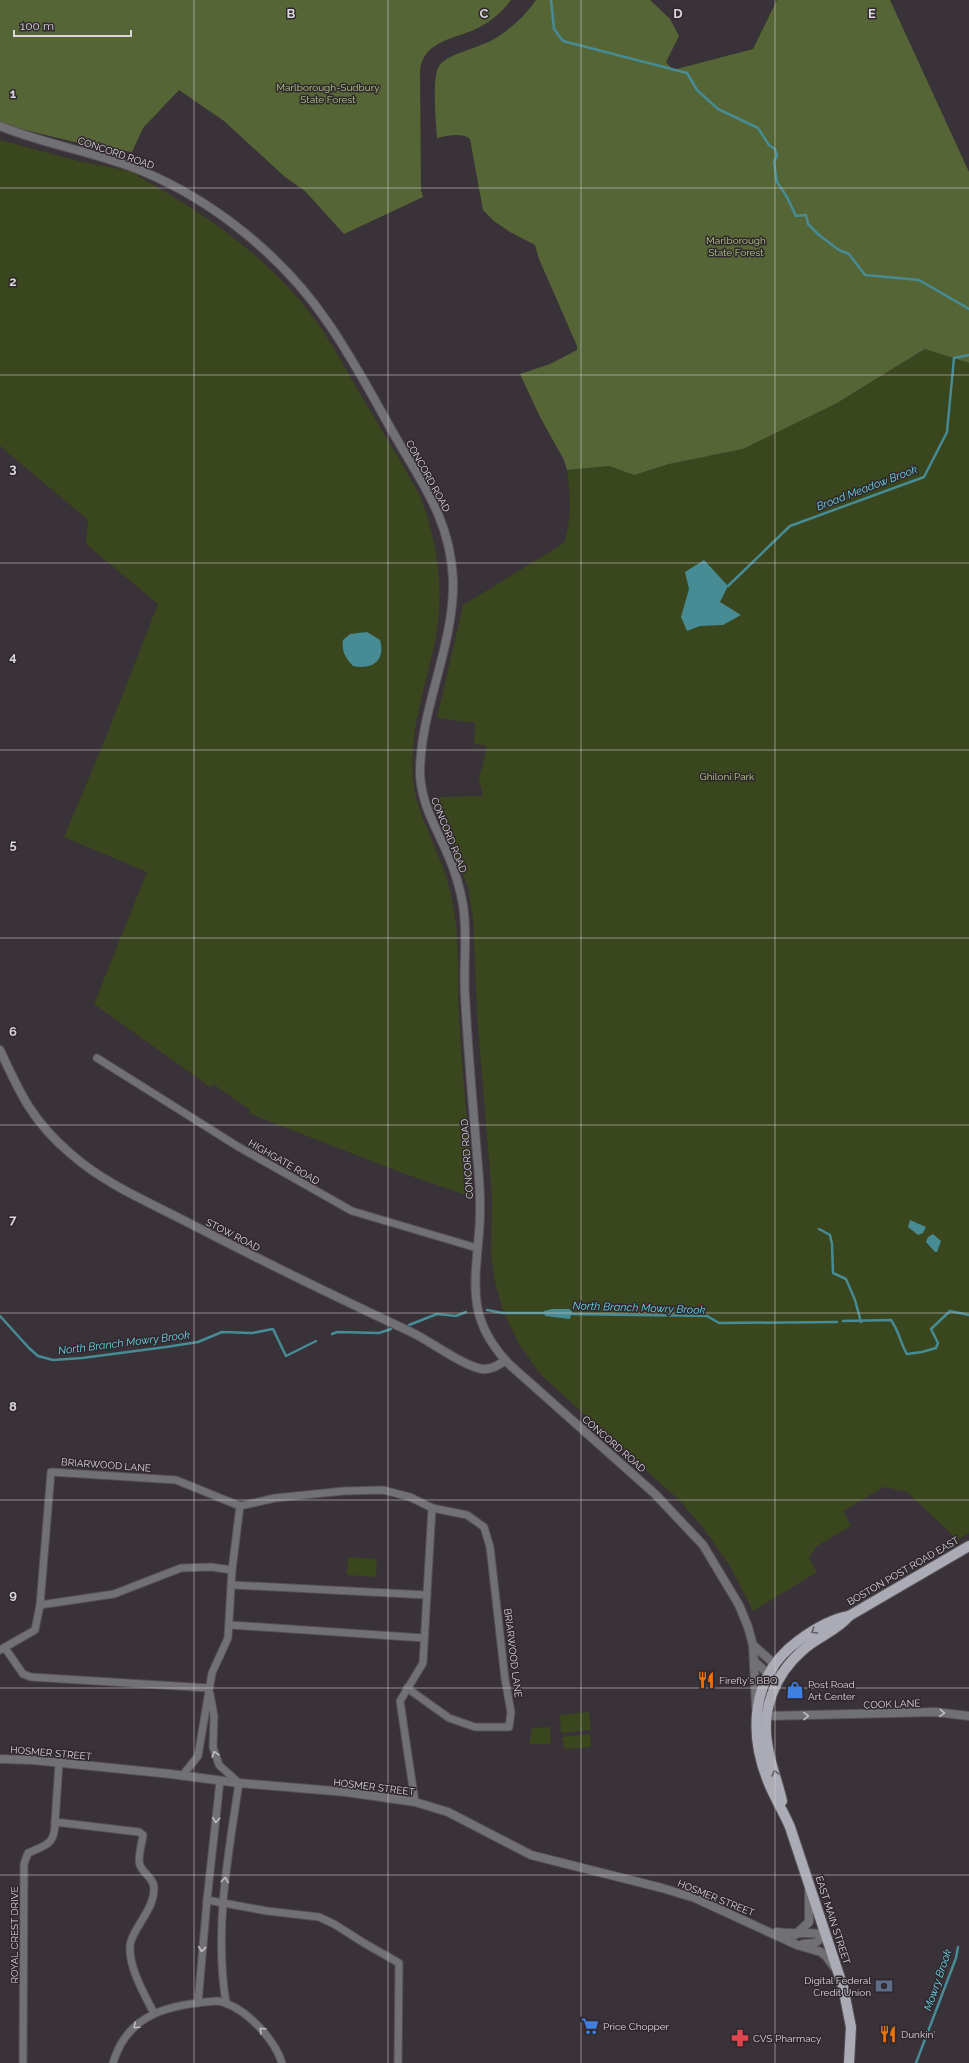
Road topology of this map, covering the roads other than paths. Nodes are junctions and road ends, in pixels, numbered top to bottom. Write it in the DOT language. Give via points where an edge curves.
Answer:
graph roads {
  1 [pos="0,126"];
  2 [pos="0,1050"];
  3 [pos="97,1058"];
  4 [pos="477,1248"];
  5 [pos="505,1361"];
  6 [pos="240,1506"];
  7 [pos="432,1508"];
  8 [pos="969,1546"];
  9 [pos="232,1570"];
  10 [pos="233,1585"];
  11 [pos="427,1595"];
  12 [pos="40,1605"];
  13 [pos="230,1625"];
  14 [pos="424,1638"];
  15 [pos="753,1645"];
  16 [pos="2,1649"];
  17 [pos="754,1661"];
  18 [pos="776,1672"];
  19 [pos="209,1688"];
  20 [pos="407,1688"];
  21 [pos="767,1716"];
  22 [pos="969,1716"];
  23 [pos="756,1722"];
  24 [pos="0,1759"];
  25 [pos="59,1763"];
  26 [pos="182,1776"];
  27 [pos="220,1781"];
  28 [pos="239,1783"];
  29 [pos="415,1802"];
  30 [pos="784,1811"];
  31 [pos="55,1822"];
  32 [pos="808,1883"];
  33 [pos="206,1900"];
  34 [pos="222,1903"];
  35 [pos="770,1931"];
  36 [pos="795,1935"];
  37 [pos="825,1936"];
  38 [pos="797,1945"];
  39 [pos="838,1972"];
  40 [pos="198,2003"];
  41 [pos="226,2003"];
  42 [pos="154,2013"];
  43 [pos="23,2063"];
  44 [pos="113,2063"];
  45 [pos="282,2063"];
  46 [pos="398,2063"];
  47 [pos="849,2063"];
  1 -- 4 [label="street, CONCORD ROAD" via="122,164 154,177 200,202 250,238 290,276 324,317 439,513 449,547 453,581 452,604 424,736 421,777 425,806 454,870 463,903 465,994 480,1183"];
  2 -- 5 [label="street, STOW ROAD" via="25,1103 46,1131 72,1155 114,1185 482,1369 490,1369"];
  3 -- 4 [label="street, HIGHGATE ROAD" via="237,1146 352,1211"];
  4 -- 5 [label="street, CONCORD ROAD" via="475,1286 478,1313 490,1342"];
  5 -- 15 [label="street, CONCORD ROAD" via="655,1494 691,1531 713,1560 739,1605"];
  6 -- 7 [label="street, BRIARWOOD LANE" via="275,1498 383,1490 410,1497"];
  6 -- 9 [label="street"];
  6 -- 12 [label="street, BRIARWOOD LANE" via="176,1480 50,1472"];
  7 -- 11 [label="street"];
  7 -- 20 [label="street, BRIARWOOD LANE" via="467,1515 484,1527 490,1547 511,1712 509,1727 475,1727 449,1718"];
  8 -- 18 [label="main road, BOSTON POST ROAD EAST" via="849,1616"];
  9 -- 10 [label="street"];
  9 -- 12 [label="street" via="211,1567 181,1568 114,1594"];
  10 -- 11 [label="street"];
  10 -- 13 [label="street"];
  11 -- 14 [label="street"];
  12 -- 16 [label="street, BRIARWOOD LANE" via="35,1630"];
  13 -- 14 [label="street"];
  13 -- 19 [label="street" via="228,1638 212,1674"];
  14 -- 20 [label="street" via="423,1663"];
  15 -- 17 [label="street, CONCORD ROAD"];
  15 -- 18 [label="street" via="771,1661"];
  16 -- 19 [label="street, BRIARWOOD LANE" via="23,1674 31,1677"];
  17 -- 18 [label="street" via="758,1666"];
  17 -- 23 [label="street, CONCORD ROAD"];
  18 -- 21 [label="main road, BOSTON POST ROAD EAST"];
  18 -- 23 [label="main road, BOSTON POST ROAD EAST" via="760,1695"];
  19 -- 26 [label="street" via="198,1756"];
  28 -- 19 [label="street, one-way" via="219,1765 213,1747 214,1716"];
  20 -- 29 [label="street" via="400,1701"];
  21 -- 22 [label="street, COOK LANE, one-way" via="935,1712"];
  30 -- 21 [label="main road, EAST MAIN STREET, one-way" via="768,1747"];
  23 -- 30 [label="main road, EAST MAIN STREET" via="760,1757 770,1787"];
  24 -- 25 [label="street, HOSMER STREET"];
  25 -- 26 [label="street, HOSMER STREET"];
  25 -- 31 [label="street, ROYAL CREST DRIVE"];
  26 -- 27 [label="street, HOSMER STREET"];
  27 -- 28 [label="street, HOSMER STREET"];
  27 -- 33 [label="street, one-way"];
  28 -- 29 [label="street, HOSMER STREET" via="346,1792"];
  34 -- 28 [label="street, one-way"];
  29 -- 35 [label="street, HOSMER STREET" via="448,1812 531,1855 679,1893"];
  30 -- 32 [label="main road, EAST MAIN STREET"];
  31 -- 42 [label="street" via="139,1832 144,1836 139,1864 151,1879 154,1886 153,1895 131,1941 130,1950 132,1961"];
  31 -- 43 [label="street, ROYAL CREST DRIVE" via="53,1840 28,1853 24,1864"];
  32 -- 36 [label="street" via="809,1922"];
  32 -- 37 [label="main road, EAST MAIN STREET"];
  33 -- 34 [label="street"];
  33 -- 40 [label="street, one-way"];
  34 -- 41 [label="street" via="220,1950"];
  34 -- 46 [label="street" via="319,1917 399,1963"];
  35 -- 36 [label="street, HOSMER STREET"];
  35 -- 38 [label="street, HOSMER STREET"];
  36 -- 37 [label="street, HOSMER STREET" via="816,1933"];
  37 -- 38 [label="street" via="815,1943"];
  37 -- 39 [label="main road, EAST MAIN STREET"];
  38 -- 39 [label="street, HOSMER STREET" via="821,1952"];
  39 -- 47 [label="main road, EAST MAIN STREET" via="851,2027"];
  40 -- 41 [label="street"];
  40 -- 42 [label="street"];
  45 -- 41 [label="street, one-way" via="269,2038 251,2019"];
  42 -- 44 [label="street, one-way" via="134,2027 122,2042"];
}
